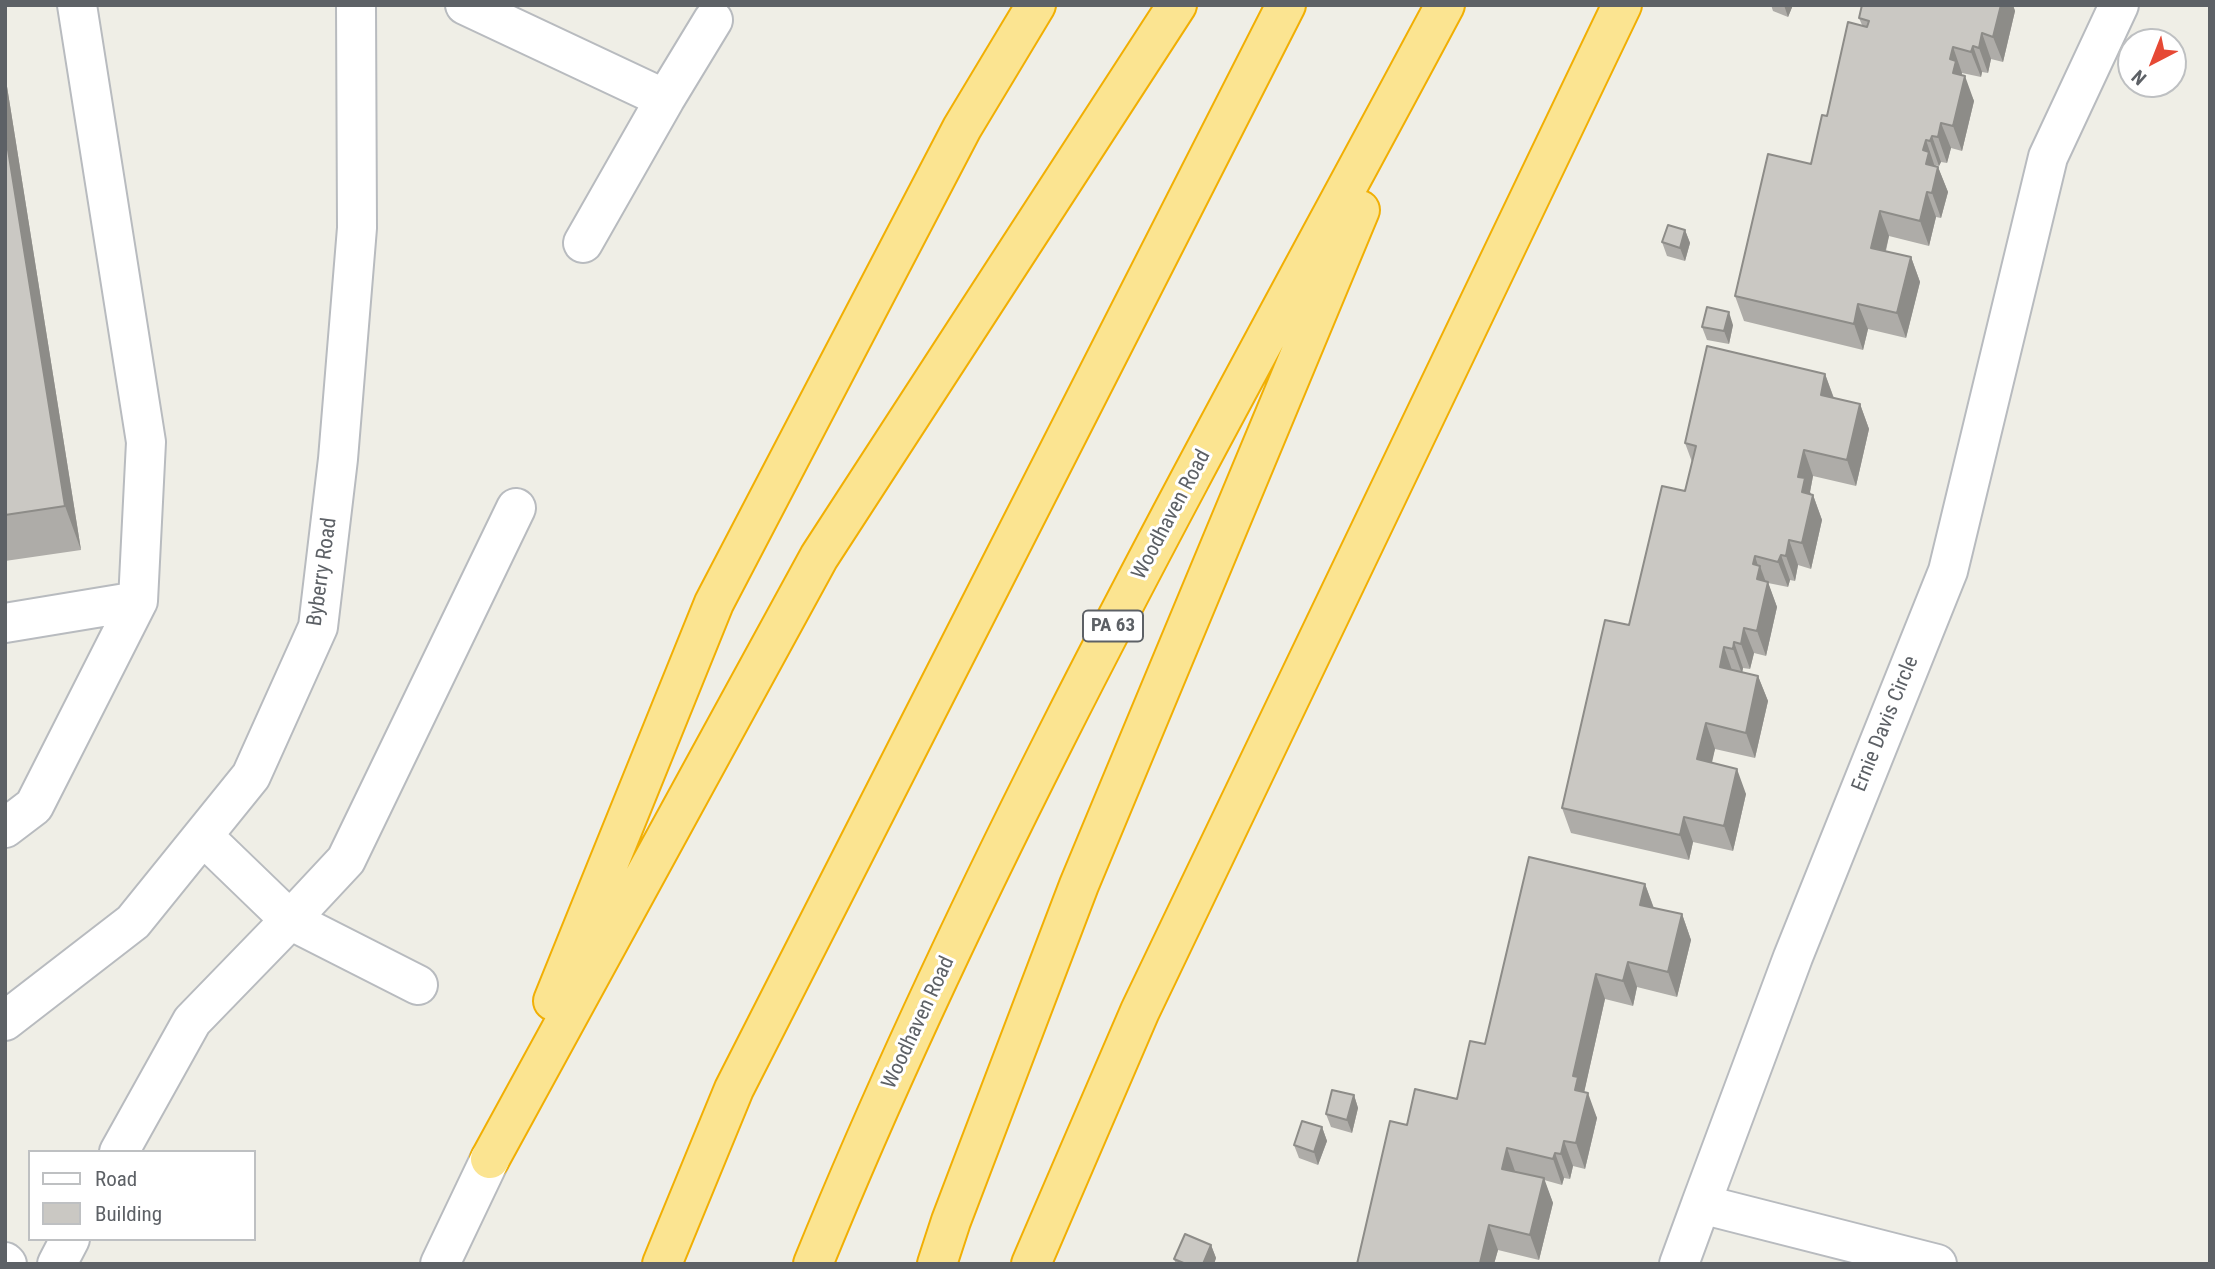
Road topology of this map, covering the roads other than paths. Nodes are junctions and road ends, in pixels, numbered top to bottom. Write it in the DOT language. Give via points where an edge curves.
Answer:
graph roads {
  1 [pos="77,5"];
  2 [pos="465,5"];
  3 [pos="1036,5"];
  4 [pos="1177,5"];
  5 [pos="1286,5"];
  6 [pos="1445,5"];
  7 [pos="1622,5"];
  8 [pos="2119,5"];
  9 [pos="361,6"];
  10 [pos="713,20"];
  11 [pos="665,99"];
  12 [pos="583,243"];
  13 [pos="516,508"];
  14 [pos="138,601"];
  15 [pos="5,623"];
  16 [pos="5,828"];
  17 [pos="203,836"];
  18 [pos="290,920"];
  19 [pos="418,985"];
  20 [pos="5,1021"];
  21 [pos="120,1150"];
  22 [pos="490,1159"];
  23 [pos="1701,1204"];
  24 [pos="69,1241"];
  25 [pos="57,1264"];
  26 [pos="440,1264"];
  27 [pos="662,1264"];
  28 [pos="813,1264"];
  29 [pos="937,1264"];
  30 [pos="1031,1264"];
  31 [pos="1679,1264"];
  32 [pos="1937,1264"];
  1 -- 14 [label="street" via="146,443"];
  2 -- 11 [label="street"];
  3 -- 22 [label="highway" via="962,128 713,603"];
  4 -- 22 [label="highway" via="819,556"];
  5 -- 27 [label="highway" via="734,1089"];
  6 -- 28 [label="highway, Woodhaven Road / PA 63" via="1111,629 969,914"];
  6 -- 29 [label="highway" via="1079,885"];
  7 -- 30 [label="highway" via="1140,1011"];
  8 -- 23 [label="street, Ernie Davis Circle" via="2048,157 1948,571 1793,957"];
  9 -- 17 [label="street, Byberry Road" via="357,228 338,459 318,627 251,776"];
  10 -- 11 [label="street"];
  11 -- 12 [label="street"];
  13 -- 18 [label="street" via="346,860"];
  14 -- 15 [label="street"];
  14 -- 16 [label="street" via="34,806"];
  17 -- 18 [label="street"];
  17 -- 20 [label="street, Byberry Road" via="133,922"];
  18 -- 19 [label="street"];
  18 -- 21 [label="street" via="192,1021"];
  22 -- 26 [label="street"];
  23 -- 31 [label="street, Ernie Davis Circle"];
  23 -- 32 [label="street"];
  24 -- 25 [label="street"];
}
